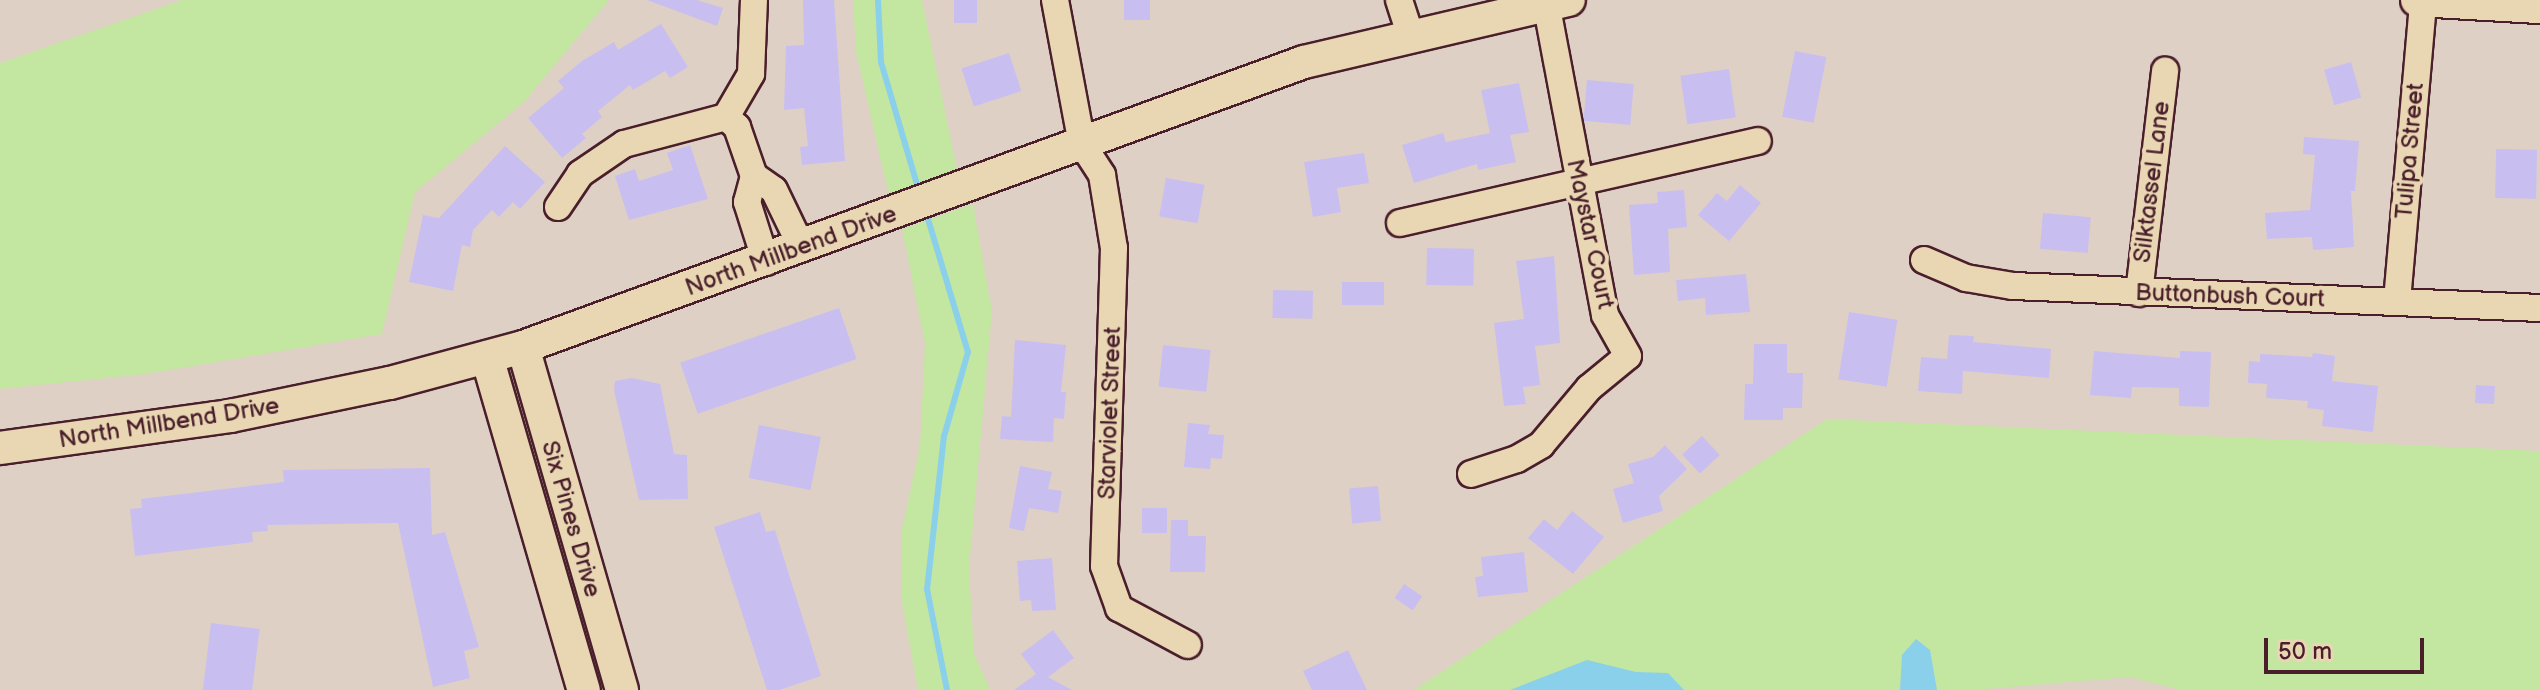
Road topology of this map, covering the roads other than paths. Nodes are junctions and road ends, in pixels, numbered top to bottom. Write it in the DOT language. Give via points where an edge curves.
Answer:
graph roads {
  1 [pos="754,0"];
  2 [pos="1055,0"];
  3 [pos="1399,0"];
  4 [pos="2420,0"];
  5 [pos="1558,2"];
  6 [pos="2540,7"];
  7 [pos="1410,34"];
  8 [pos="2165,71"];
  9 [pos="726,117"];
  10 [pos="1758,141"];
  11 [pos="1082,144"];
  12 [pos="754,176"];
  13 [pos="1578,178"];
  14 [pos="558,207"];
  15 [pos="1400,223"];
  16 [pos="802,248"];
  17 [pos="1924,260"];
  18 [pos="766,262"];
  19 [pos="2139,293"];
  20 [pos="2397,301"];
  21 [pos="2540,308"];
  22 [pos="523,347"];
  23 [pos="487,357"];
  24 [pos="0,448"];
  25 [pos="1471,474"];
  26 [pos="1188,645"];
  27 [pos="619,681"];
  28 [pos="583,688"];
  1 -- 9 [label="street" via="751,74"];
  2 -- 11 [label="street"];
  3 -- 7 [label="street"];
  4 -- 6 [label="street"];
  4 -- 20 [label="street, Tulipa Street"];
  5 -- 7 [label="street, North Millbend Drive"];
  5 -- 13 [label="street, Maystar Court"];
  7 -- 11 [label="street, North Millbend Drive" via="1290,67"];
  8 -- 19 [label="street, Silktassel Lane"];
  9 -- 12 [label="street" via="737,127"];
  9 -- 14 [label="street" via="624,144 580,174"];
  10 -- 13 [label="street"];
  11 -- 16 [label="street, North Millbend Drive"];
  11 -- 26 [label="street, Starviolet Street" via="1102,175 1114,248 1104,566 1119,608"];
  12 -- 16 [label="street" via="774,190"];
  12 -- 18 [label="street" via="747,202"];
  13 -- 15 [label="street"];
  13 -- 25 [label="street, Maystar Court" via="1605,315 1628,356 1589,388 1541,445"];
  16 -- 18 [label="street, North Millbend Drive"];
  17 -- 19 [label="street, Buttonbush Court" via="1990,284"];
  18 -- 22 [label="street, North Millbend Drive"];
  19 -- 20 [label="street, Buttonbush Court"];
  20 -- 21 [label="street, Buttonbush Court"];
  22 -- 23 [label="street, North Millbend Drive"];
  22 -- 27 [label="street, Six Pines Drive"];
  23 -- 24 [label="street, North Millbend Drive" via="230,416"];
  23 -- 28 [label="street, Six Pines Drive"];
  27 -- 28 [label="street"];
}
